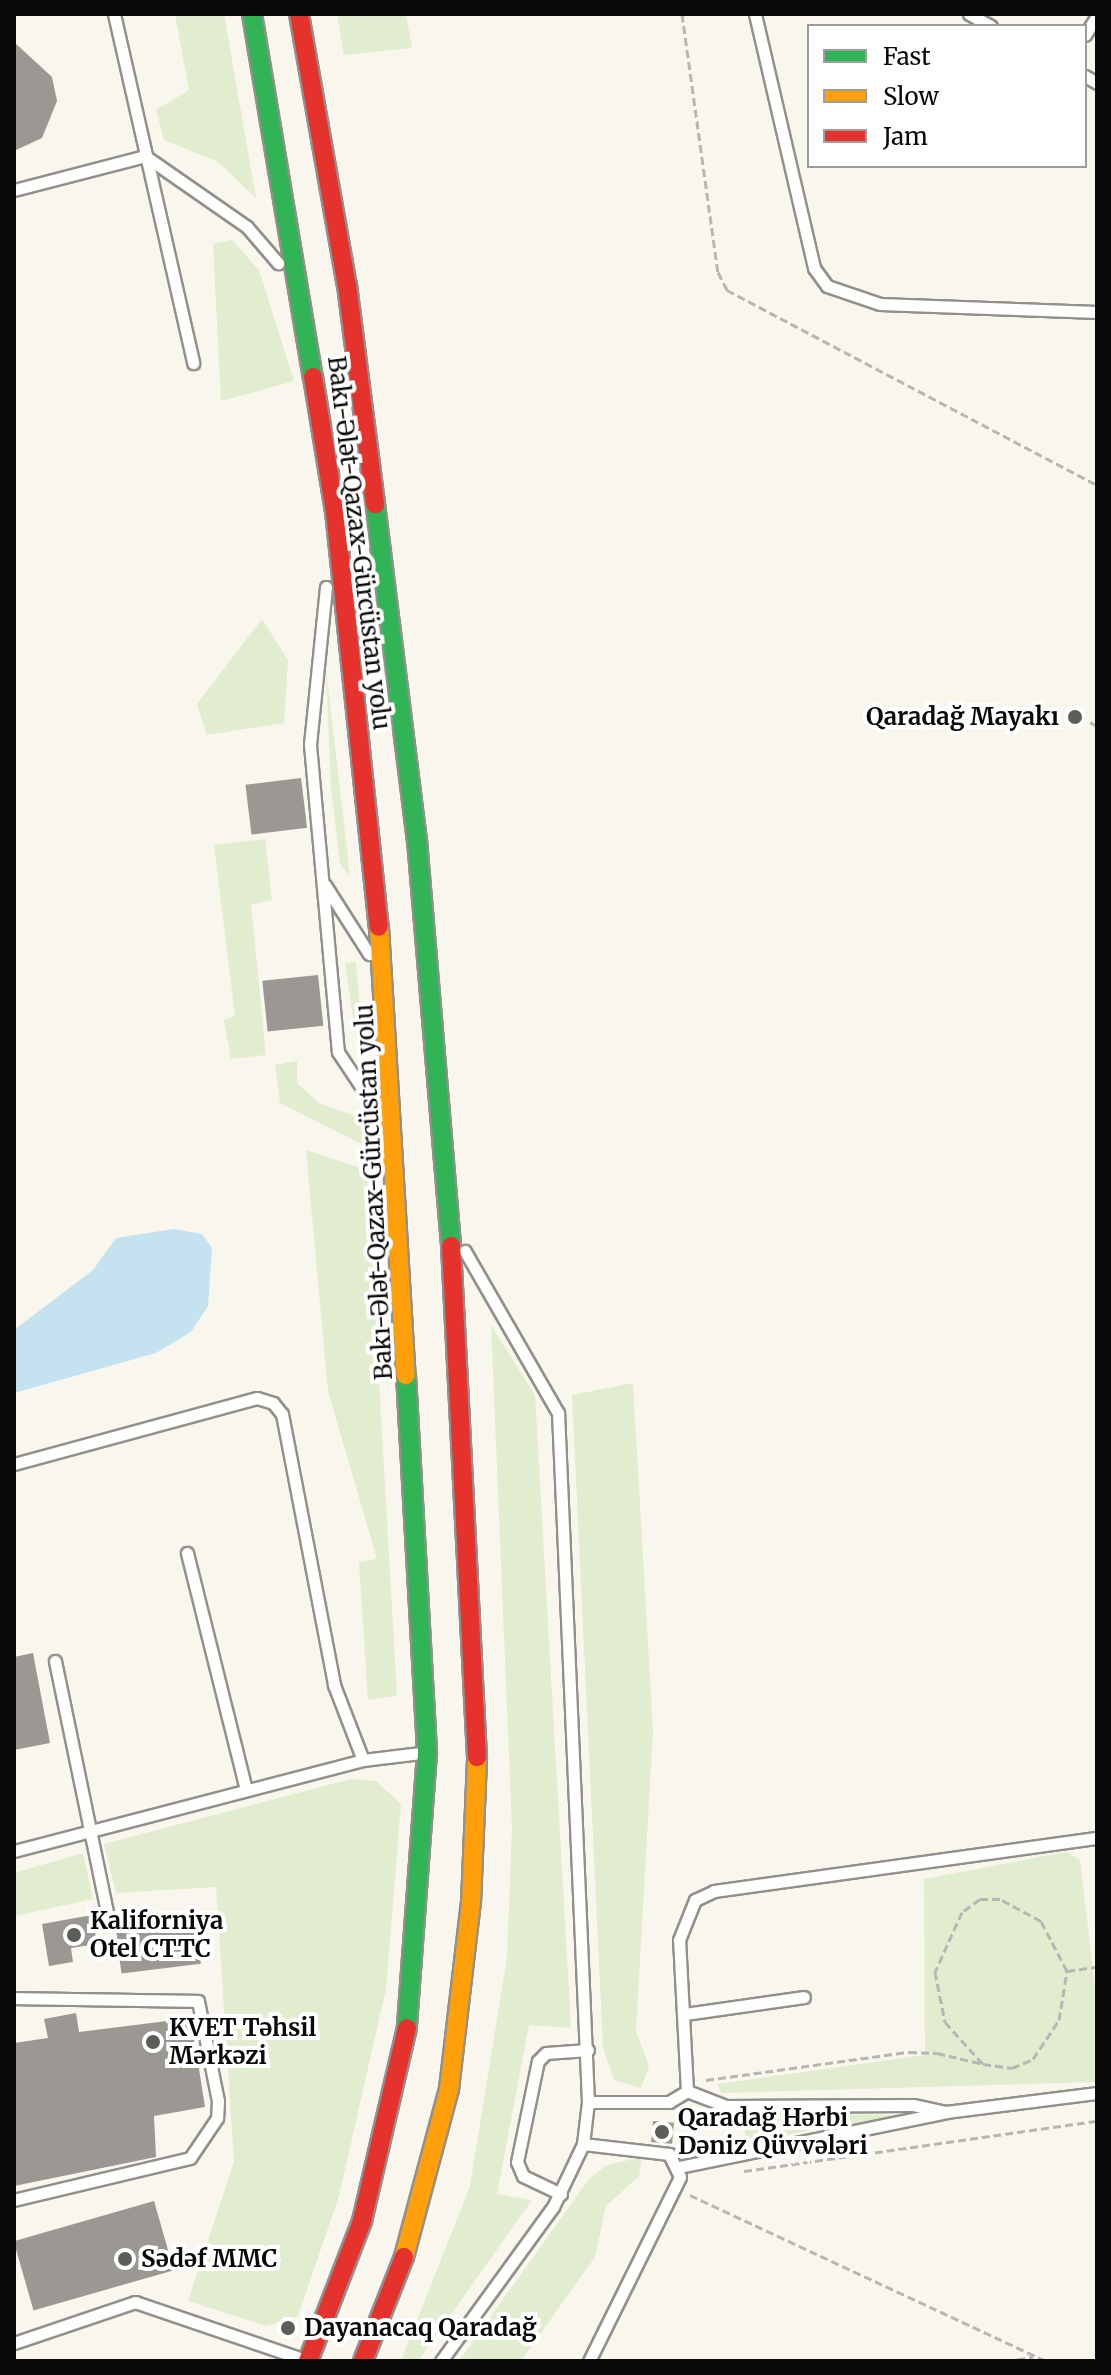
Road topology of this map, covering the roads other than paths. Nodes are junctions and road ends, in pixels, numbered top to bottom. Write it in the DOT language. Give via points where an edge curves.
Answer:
graph roads {
  1 [pos="114,14"];
  2 [pos="252,14"];
  3 [pos="299,14"];
  4 [pos="755,14"];
  5 [pos="969,14"];
  6 [pos="987,24"];
  7 [pos="145,156"];
  8 [pos="14,190"];
  9 [pos="1097,312"];
  10 [pos="306,315"];
  11 [pos="193,363"];
  12 [pos="335,511"];
  13 [pos="322,881"];
  14 [pos="385,980"];
  15 [pos="398,1141"];
  16 [pos="450,1226"];
  17 [pos="14,1464"];
  18 [pos="187,1553"];
  19 [pos="55,1661"];
  20 [pos="427,1753"];
  21 [pos="363,1760"];
  22 [pos="246,1789"];
  23 [pos="89,1832"];
  24 [pos="1097,1838"];
  25 [pos="14,1851"];
  26 [pos="107,1911"];
  27 [pos="804,1997"];
  28 [pos="14,1998"];
  29 [pos="685,2014"];
  30 [pos="588,2050"];
  31 [pos="689,2086"];
  32 [pos="1097,2093"];
  33 [pos="588,2102"];
  34 [pos="946,2112"];
  35 [pos="583,2144"];
  36 [pos="679,2167"];
  37 [pos="561,2194"];
  38 [pos="14,2200"];
  39 [pos="14,2343"];
  40 [pos="307,2361"];
  41 [pos="363,2361"];
  42 [pos="441,2361"];
  43 [pos="589,2361"];
  1 -- 7 [label="lane"];
  2 -- 10 [label="highway, Bakı-Ələt-Qazax-Gürcüstan yolu"];
  3 -- 16 [label="highway, Bakı-Ələt-Qazax-Gürcüstan yolu" via="379,524 417,840"];
  4 -- 9 [label="lane" via="814,268 827,286 880,304"];
  5 -- 6 [label="lane"];
  7 -- 8 [label="lane"];
  7 -- 10 [label="lane" via="247,227 273,253"];
  7 -- 11 [label="lane"];
  10 -- 12 [label="highway, Bakı-Ələt-Qazax-Gürcüstan yolu"];
  12 -- 13 [label="lane" via="310,729"];
  12 -- 14 [label="highway, Bakı-Ələt-Qazax-Gürcüstan yolu"];
  13 -- 14 [label="lane"];
  13 -- 15 [label="lane" via="338,1052"];
  14 -- 15 [label="highway, Bakı-Ələt-Qazax-Gürcüstan yolu"];
  15 -- 20 [label="highway, Bakı-Ələt-Qazax-Gürcüstan yolu"];
  16 -- 30 [label="lane" via="558,1413"];
  16 -- 41 [label="highway, Bakı-Ələt-Qazax-Gürcüstan yolu" via="477,1752 471,1903 432,2168"];
  17 -- 21 [label="lane" via="257,1398 273,1403 282,1414 334,1685"];
  18 -- 22 [label="lane"];
  19 -- 23 [label="lane"];
  20 -- 21 [label="lane"];
  20 -- 40 [label="highway, Bakı-Ələt-Qazax-Gürcüstan yolu" via="413,1993 397,2083 362,2221"];
  21 -- 22 [label="lane"];
  22 -- 23 [label="lane"];
  23 -- 25 [label="lane"];
  23 -- 26 [label="lane"];
  24 -- 29 [label="lane" via="714,1891 695,1900 679,1927"];
  27 -- 29 [label="lane"];
  28 -- 38 [label="lane" via="198,2001 218,2101 217,2118 190,2158"];
  29 -- 31 [label="lane"];
  30 -- 33 [label="lane"];
  30 -- 37 [label="lane" via="546,2053 538,2061 517,2162 523,2176"];
  31 -- 33 [label="lane" via="669,2102"];
  31 -- 34 [label="lane" via="726,2106 913,2105"];
  32 -- 34 [label="lane"];
  33 -- 35 [label="lane"];
  34 -- 36 [label="lane"];
  35 -- 36 [label="lane" via="659,2151"];
  35 -- 37 [label="lane"];
  36 -- 43 [label="lane" via="675,2189"];
  37 -- 42 [label="lane"];
  39 -- 40 [label="lane" via="135,2302"];
}
